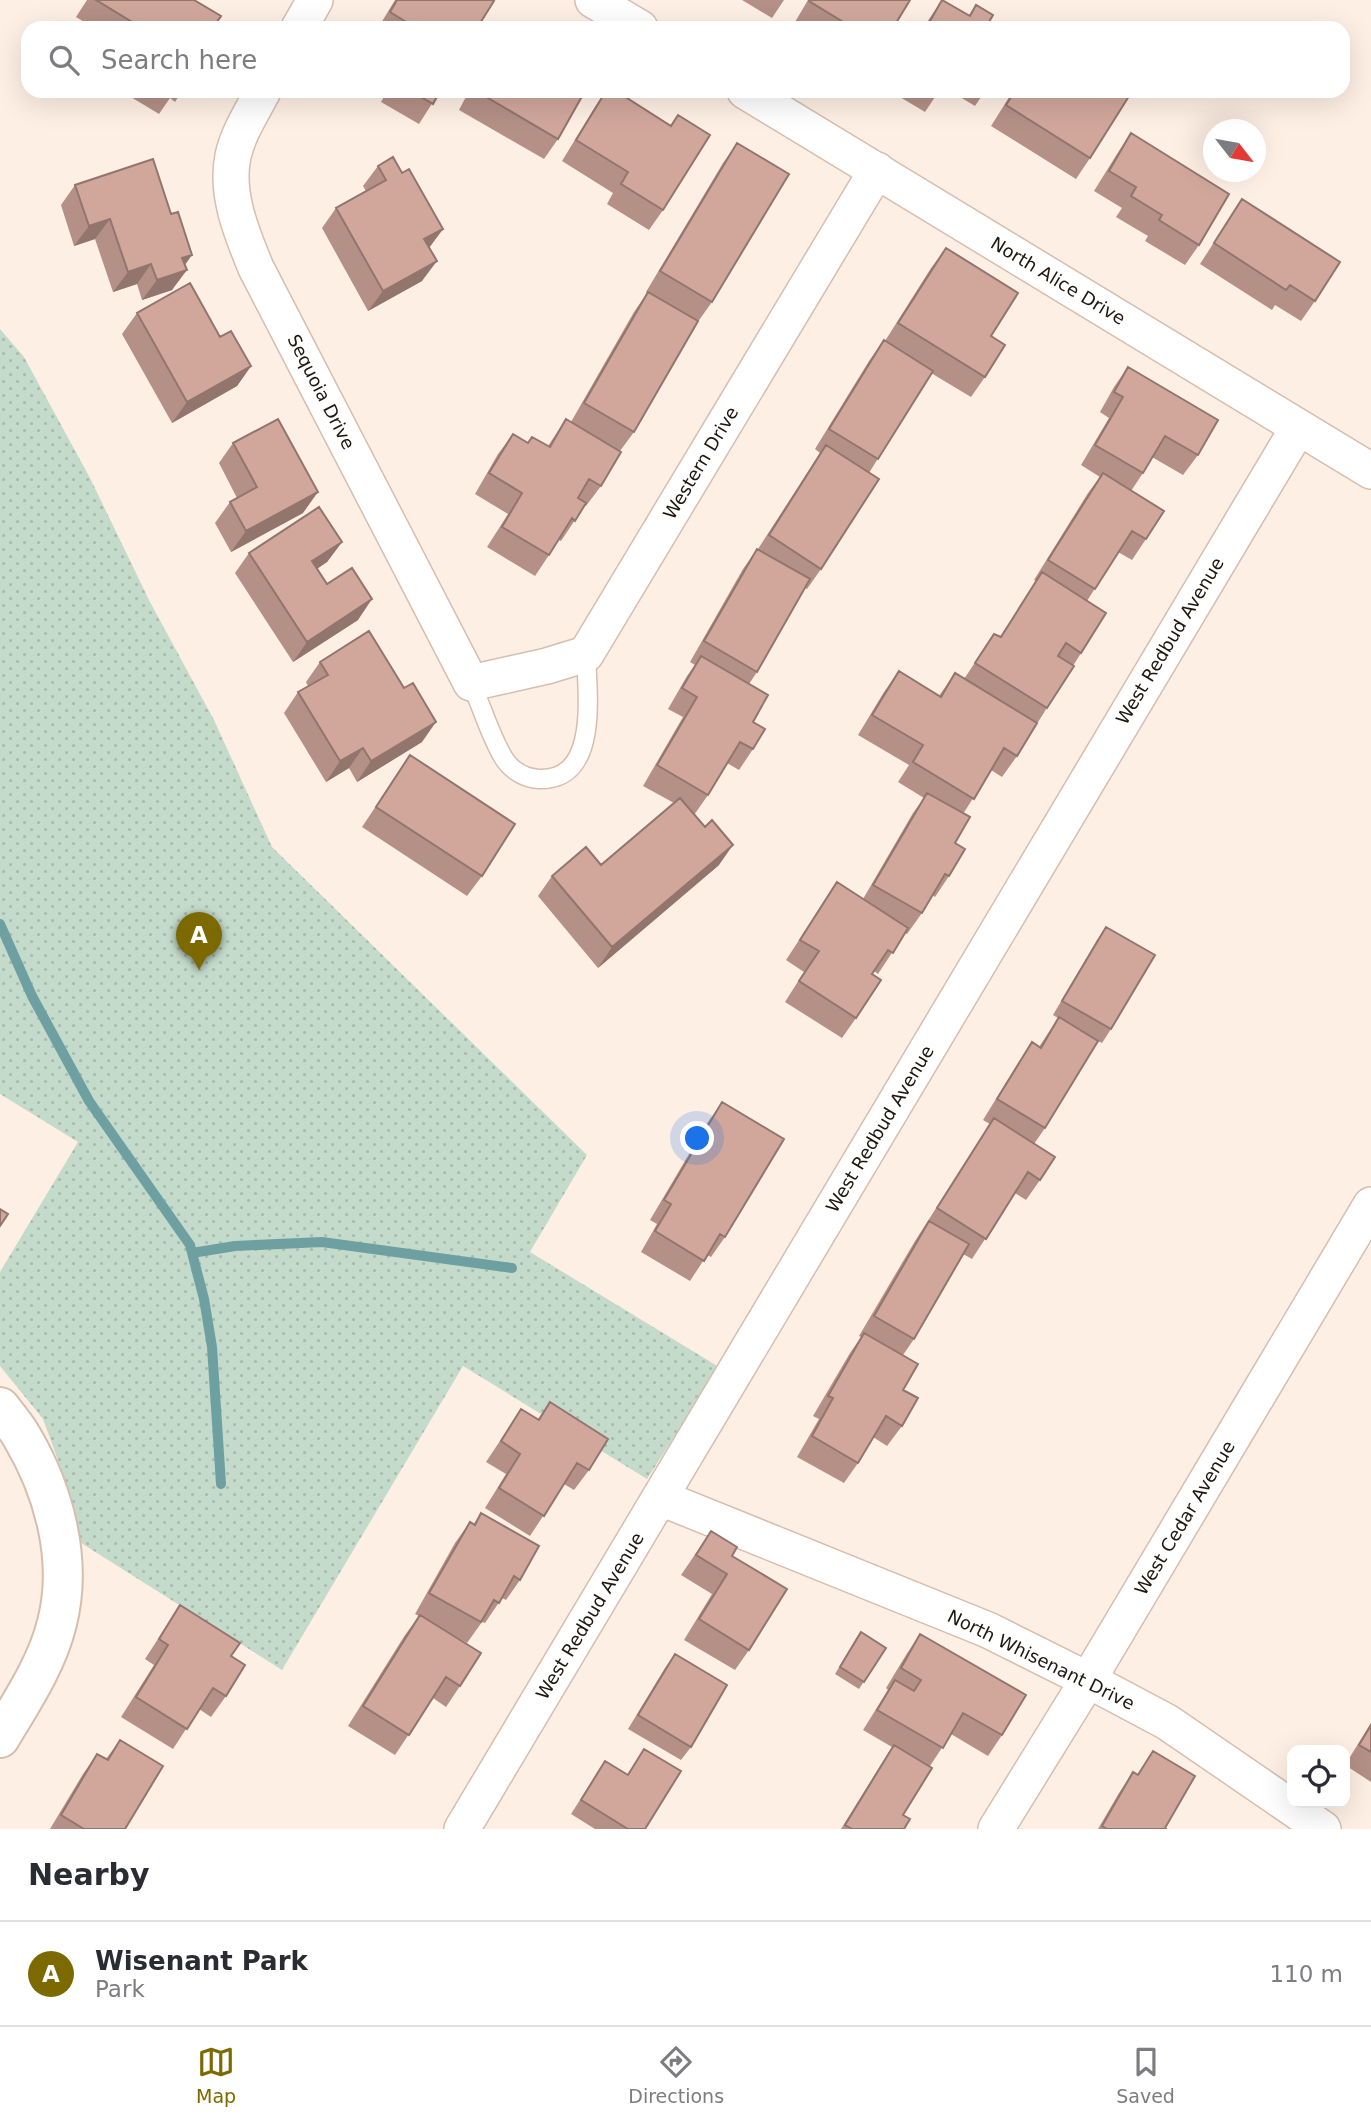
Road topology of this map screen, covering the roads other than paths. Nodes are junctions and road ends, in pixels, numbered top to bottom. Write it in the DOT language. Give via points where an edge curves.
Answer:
graph roads {
  1 [pos="315,0"];
  2 [pos="593,0"];
  3 [pos="303,21"];
  4 [pos="628,21"];
  5 [pos="259,98"];
  6 [pos="757,98"];
  7 [pos="877,170"];
  8 [pos="1298,428"];
  9 [pos="1371,471"];
  10 [pos="586,654"];
  11 [pos="471,683"];
  12 [pos="1371,1205"];
  13 [pos="0,1407"];
  14 [pos="661,1498"];
  15 [pos="1088,1680"];
  16 [pos="0,1738"];
  17 [pos="462,1829"];
  18 [pos="996,1829"];
  19 [pos="1323,1829"];
  1 -- 3 [label="street"];
  2 -- 4 [label="street"];
  5 -- 11 [label="street, Sequoia Drive" via="233,157 232,189 241,230"];
  6 -- 7 [label="street, North Alice Drive"];
  7 -- 8 [label="street, North Alice Drive"];
  7 -- 10 [label="street, Western Drive"];
  8 -- 9 [label="street, North Alice Drive"];
  8 -- 14 [label="street, West Redbud Avenue"];
  10 -- 11 [label="street"];
  10 -- 11 [label="lane" via="584,743 578,759 547,779 516,772 504,758"];
  12 -- 15 [label="street, West Cedar Avenue"];
  13 -- 16 [label="street" via="22,1436 43,1483 57,1521 62,1554 62,1592 45,1658"];
  14 -- 15 [label="street, North Whisenant Drive" via="988,1630"];
  14 -- 17 [label="street, West Redbud Avenue"];
  15 -- 18 [label="street, West Cedar Avenue"];
  15 -- 19 [label="street, North Whisenant Drive" via="1167,1722"];
}
